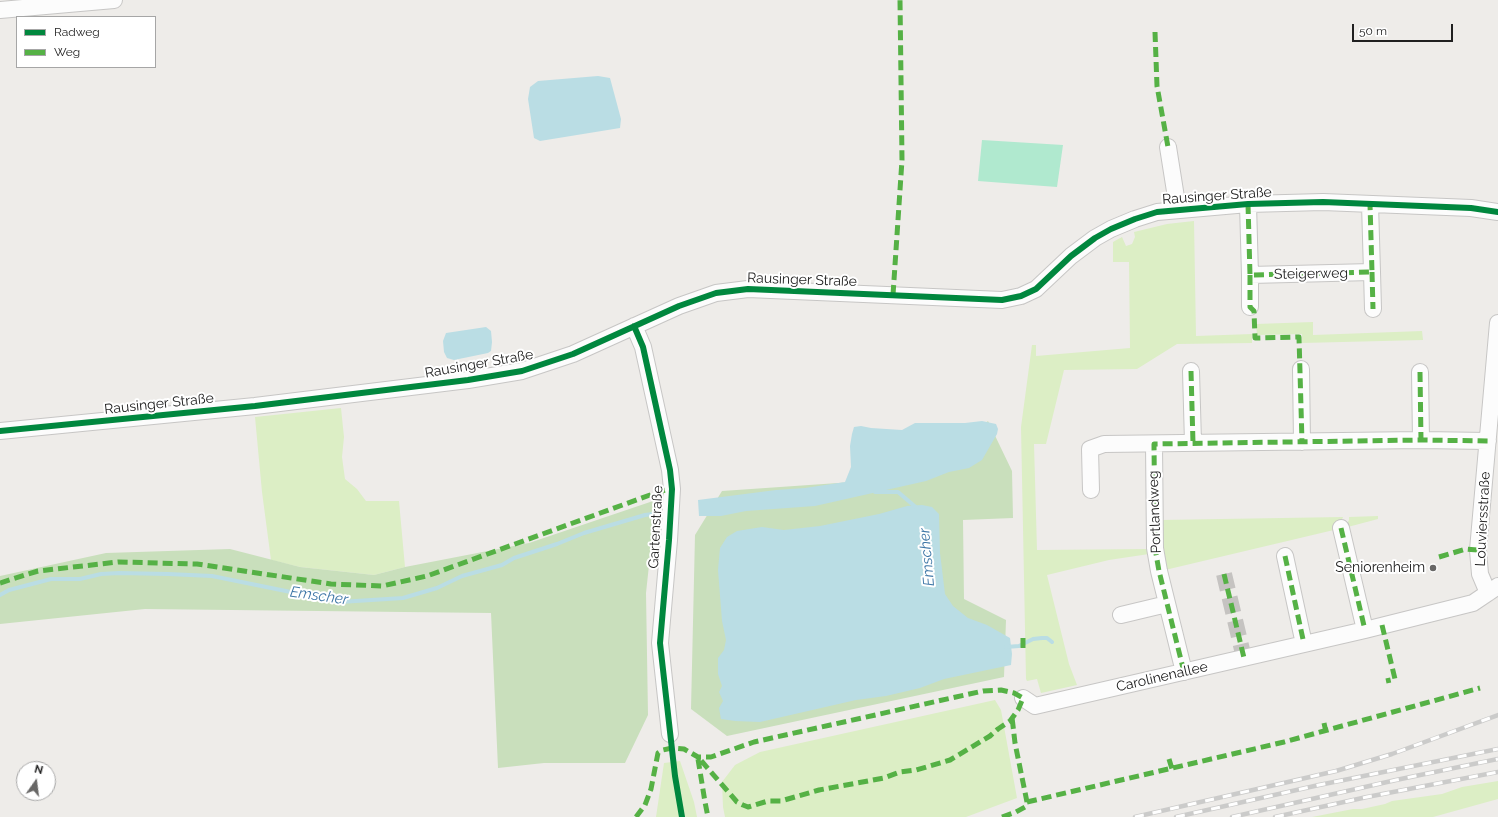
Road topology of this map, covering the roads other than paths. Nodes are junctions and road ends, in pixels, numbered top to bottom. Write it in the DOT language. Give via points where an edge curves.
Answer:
graph roads {
  1 [pos="114,0"];
  2 [pos="0,10"];
  3 [pos="1168,147"];
  4 [pos="1248,204"];
  5 [pos="1370,204"];
  6 [pos="1178,210"];
  7 [pos="1498,212"];
  8 [pos="1372,272"];
  9 [pos="1250,275"];
  10 [pos="1250,307"];
  11 [pos="1373,309"];
  12 [pos="1498,323"];
  13 [pos="634,326"];
  14 [pos="1300,369"];
  15 [pos="1192,371"];
  16 [pos="1420,372"];
  17 [pos="0,431"];
  18 [pos="1421,440"];
  19 [pos="1488,441"];
  20 [pos="1302,442"];
  21 [pos="1193,443"];
  22 [pos="1154,444"];
  23 [pos="1091,490"];
  24 [pos="1341,528"];
  25 [pos="1285,556"];
  26 [pos="1493,590"];
  27 [pos="1167,604"];
  28 [pos="1121,615"];
  29 [pos="1365,630"];
  30 [pos="1304,644"];
  31 [pos="1184,672"];
  32 [pos="1023,698"];
  33 [pos="670,734"];
  1 -- 2 [label="street"];
  3 -- 6 [label="street"];
  4 -- 5 [label="street, Rausinger Straße"];
  4 -- 6 [label="street, Rausinger Straße"];
  4 -- 9 [label="street"];
  5 -- 7 [label="street, Rausinger Straße" via="1471,208"];
  5 -- 8 [label="street"];
  6 -- 13 [label="street, Rausinger Straße" via="1157,212 1111,229 1072,256 1036,289 1021,296 1002,300 748,289 716,293 678,306"];
  8 -- 9 [label="street, Steigerweg"];
  8 -- 11 [label="street"];
  9 -- 10 [label="street"];
  12 -- 19 [label="street, Louviersstraße"];
  13 -- 17 [label="street, Rausinger Straße" via="573,354 522,372 255,406"];
  13 -- 33 [label="street, Gartenstraße" via="643,347 672,489 660,643"];
  14 -- 20 [label="street"];
  15 -- 21 [label="street"];
  16 -- 18 [label="street"];
  18 -- 19 [label="street"];
  18 -- 20 [label="street"];
  19 -- 26 [label="street, Louviersstraße" via="1478,550 1480,574"];
  20 -- 21 [label="street"];
  21 -- 22 [label="street"];
  22 -- 23 [label="street" via="1104,444 1090,449"];
  22 -- 27 [label="street, Portlandweg" via="1154,548"];
  24 -- 29 [label="street"];
  25 -- 30 [label="street"];
  26 -- 29 [label="street, Carolinenallee" via="1474,603"];
  27 -- 28 [label="street"];
  27 -- 31 [label="street, Portlandweg"];
  29 -- 30 [label="street, Carolinenallee"];
  30 -- 31 [label="street, Carolinenallee"];
  31 -- 32 [label="street, Carolinenallee" via="1035,706"];
}
